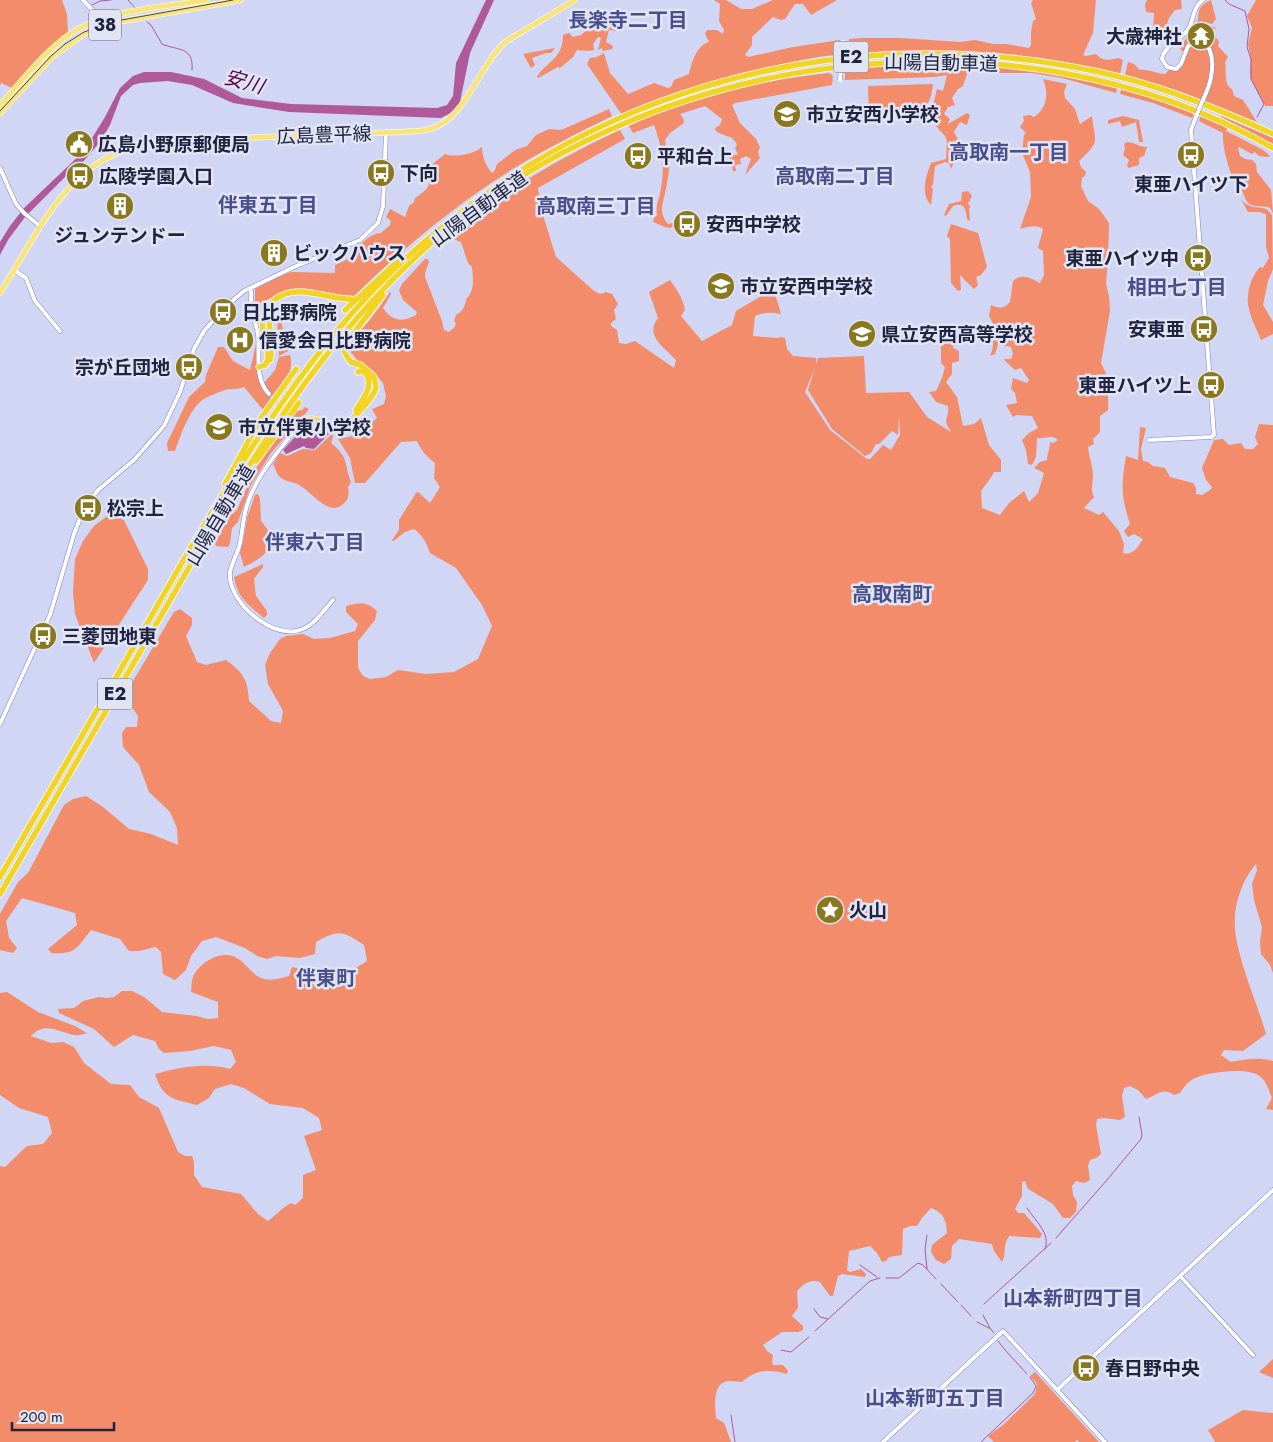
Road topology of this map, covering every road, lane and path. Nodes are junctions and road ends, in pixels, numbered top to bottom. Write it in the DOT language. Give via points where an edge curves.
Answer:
graph roads {
  1 [pos="83,0"];
  2 [pos="207,0"];
  3 [pos="241,0"];
  4 [pos="575,0"];
  5 [pos="1203,0"];
  6 [pos="101,19"];
  7 [pos="109,24"];
  8 [pos="844,42"];
  9 [pos="840,80"];
  10 [pos="0,105"];
  11 [pos="0,113"];
  12 [pos="386,132"];
  13 [pos="1273,134"];
  14 [pos="1273,148"];
  15 [pos="0,168"];
  16 [pos="41,227"];
  17 [pos="428,242"];
  18 [pos="14,270"];
  19 [pos="250,288"];
  20 [pos="0,293"];
  21 [pos="357,299"];
  22 [pos="351,305"];
  23 [pos="345,310"];
  24 [pos="60,331"];
  25 [pos="259,367"];
  26 [pos="296,369"];
  27 [pos="358,372"];
  28 [pos="269,394"];
  29 [pos="299,403"];
  30 [pos="294,418"];
  31 [pos="300,424"];
  32 [pos="1149,440"];
  33 [pos="231,495"];
  34 [pos="198,534"];
  35 [pos="333,600"];
  36 [pos="0,724"];
  37 [pos="0,877"];
  38 [pos="0,894"];
  39 [pos="1273,1190"];
  40 [pos="1180,1276"];
  41 [pos="1253,1355"];
  42 [pos="1057,1390"];
  43 [pos="883,1442"];
  44 [pos="1105,1442"];
  1 -- 6 [label="street"];
  2 -- 6 [label="main road, 38"];
  3 -- 7 [label="main road, 38"];
  4 -- 12 [label="main road, 広島豊平線" via="495,51 458,110 445,123 420,131"];
  5 -- 32 [label="street, bridge" via="1194,10 1190,26 1166,49 1162,59 1167,67 1176,69 1188,46 1204,43 1211,50 1211,78 1191,130 1214,435"];
  6 -- 7 [label="street"];
  6 -- 10 [label="main road, 38" via="59,42"];
  7 -- 11 [label="main road, 38" via="84,34 63,48"];
  8 -- 9 [label="street, bridge"];
  12 -- 16 [label="main road, 広島豊平線" via="148,142 107,157 77,178"];
  12 -- 19 [label="street" via="383,206 374,228 353,244"];
  13 -- 17 [label="highway, 山陽自動車道 / E2" via="1163,89 1066,66 963,54 837,58 723,81 630,113 524,168 484,194"];
  14 -- 17 [label="highway, 山陽自動車道 / E2" via="1213,117 1161,96 1064,72 1002,63 943,60 837,65 717,90 659,108 603,132 527,173"];
  15 -- 16 [label="street" via="13,199"];
  16 -- 18 [label="main road, 広島豊平線"];
  17 -- 21 [label="highway" via="399,260"];
  17 -- 31 [label="highway" via="344,345 344,352 351,362 361,365 374,377 376,386 372,397 344,426 332,427 312,418"];
  17 -- 33 [label="highway, 山陽自動車道 / E2" via="363,310 320,362"];
  17 -- 34 [label="highway, 山陽自動車道 / E2" via="366,299 315,359 254,445"];
  18 -- 20 [label="main road, 広島豊平線"];
  18 -- 24 [label="street" via="26,278 35,301"];
  19 -- 25 [label="street"];
  19 -- 36 [label="street" via="226,306 204,330 174,407 161,430 134,460 105,483 88,504 77,525 50,615"];
  21 -- 22 [label="highway"];
  21 -- 25 [label="highway" via="301,291 277,298 263,315 268,358 265,365"];
  22 -- 23 [label="highway"];
  22 -- 25 [label="highway" via="347,300 301,292 277,299 269,313 271,357 267,365"];
  25 -- 28 [label="street" via="261,382"];
  26 -- 34 [label="highway" via="261,418"];
  27 -- 31 [label="highway" via="368,374 368,389 347,422 335,426 310,417"];
  29 -- 33 [label="highway"];
  30 -- 31 [label="street"];
  31 -- 35 [label="street" via="272,457 251,493 232,564 231,582 240,603 268,626 284,632 295,632 308,626"];
  33 -- 38 [label="highway, 山陽自動車道 / E2"];
  34 -- 37 [label="highway, 山陽自動車道 / E2"];
  39 -- 40 [label="street"];
  40 -- 41 [label="street"];
  40 -- 42 [label="street"];
  42 -- 43 [label="street" via="1003,1331"];
  42 -- 44 [label="street"];
}
